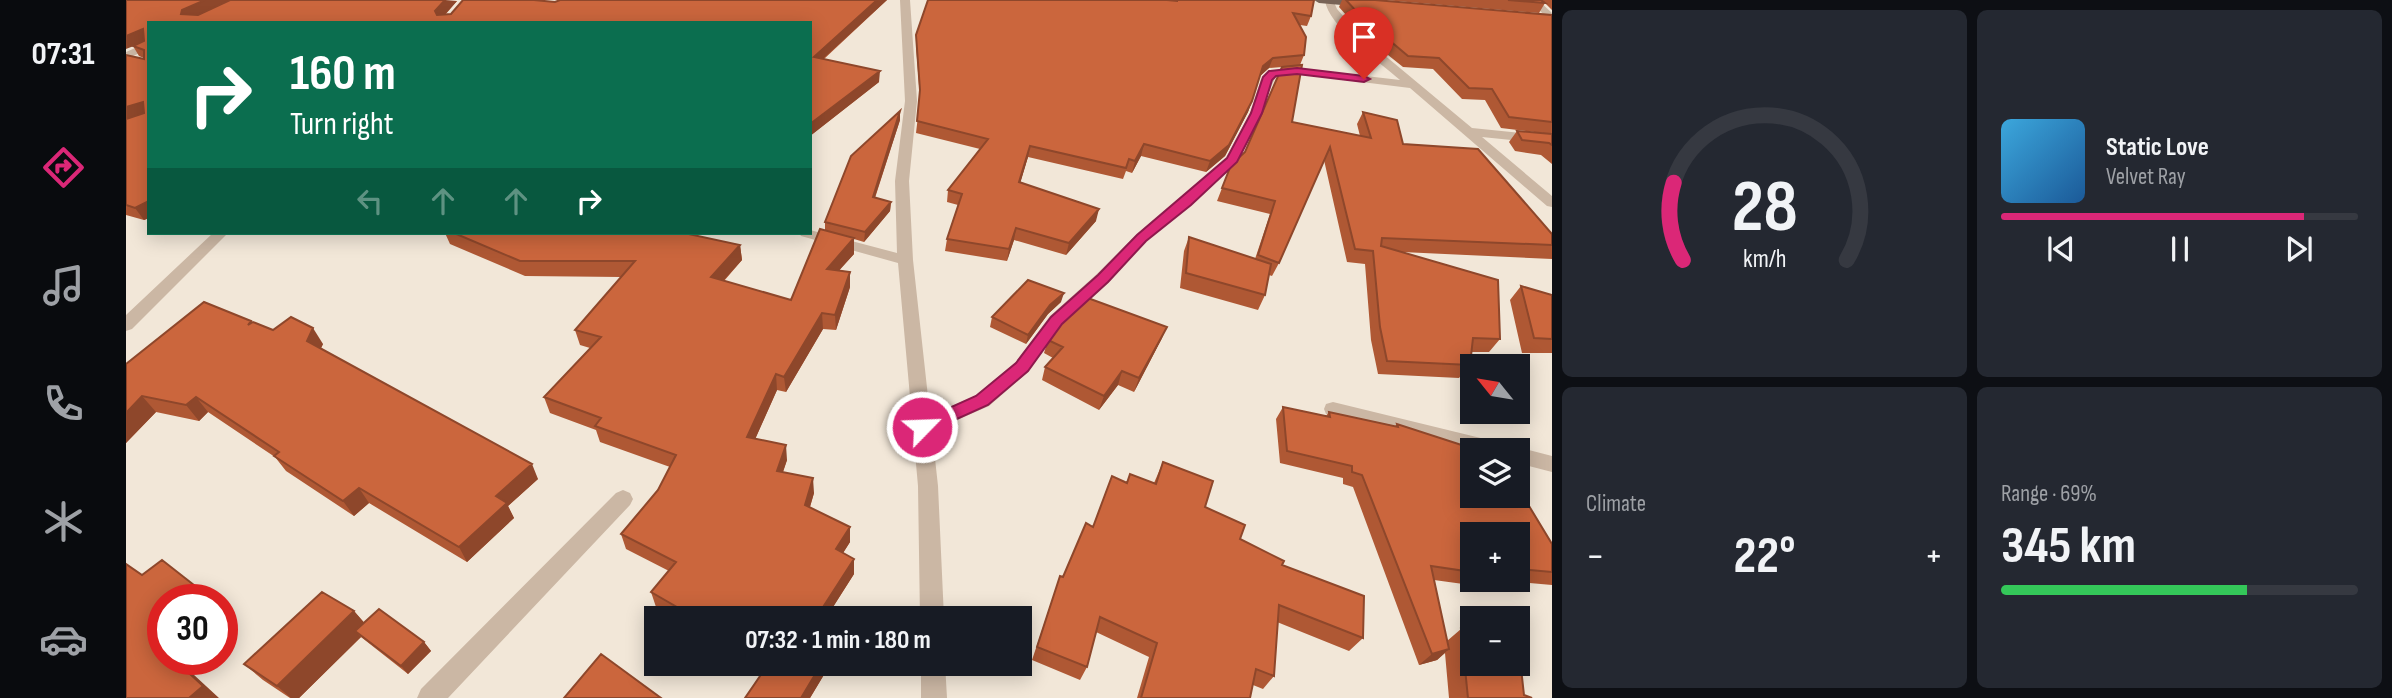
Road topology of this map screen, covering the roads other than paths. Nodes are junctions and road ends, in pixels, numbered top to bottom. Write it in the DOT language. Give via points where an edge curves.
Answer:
graph roads {
  1 [pos="905,0"];
  2 [pos="1533,0"];
  3 [pos="1324,1"];
  4 [pos="1377,5"];
  5 [pos="1538,19"];
  6 [pos="1552,20"];
  7 [pos="147,46"];
  8 [pos="130,59"];
  9 [pos="1412,85"];
  10 [pos="1470,132"];
  11 [pos="1552,140"];
  12 [pos="1552,202"];
  13 [pos="219,235"];
  14 [pos="812,235"];
  15 [pos="905,260"];
  16 [pos="126,325"];
  17 [pos="1333,409"];
  18 [pos="922,427"];
  19 [pos="1460,441"];
  20 [pos="1530,458"];
  21 [pos="1552,464"];
  22 [pos="623,499"];
  23 [pos="932,606"];
  24 [pos="933,676"];
  25 [pos="430,698"];
  26 [pos="934,698"];
  1 -- 15 [label="street" via="911,101 902,181"];
  2 -- 6 [label="street"];
  3 -- 4 [label="main road"];
  3 -- 9 [label="street" via="1355,36"];
  5 -- 6 [label="main road"];
  7 -- 8 [label="street"];
  9 -- 10 [label="street"];
  9 -- 18 [label="street" via="1297,71 1273,73 1233,160 1141,238 1056,320 1022,367 982,401"];
  10 -- 11 [label="street"];
  10 -- 12 [label="street"];
  13 -- 16 [label="street"];
  14 -- 15 [label="street"];
  15 -- 18 [label="street"];
  17 -- 19 [label="street"];
  18 -- 23 [label="street"];
  20 -- 21 [label="street"];
  22 -- 25 [label="street"];
  24 -- 26 [label="street"];
}
